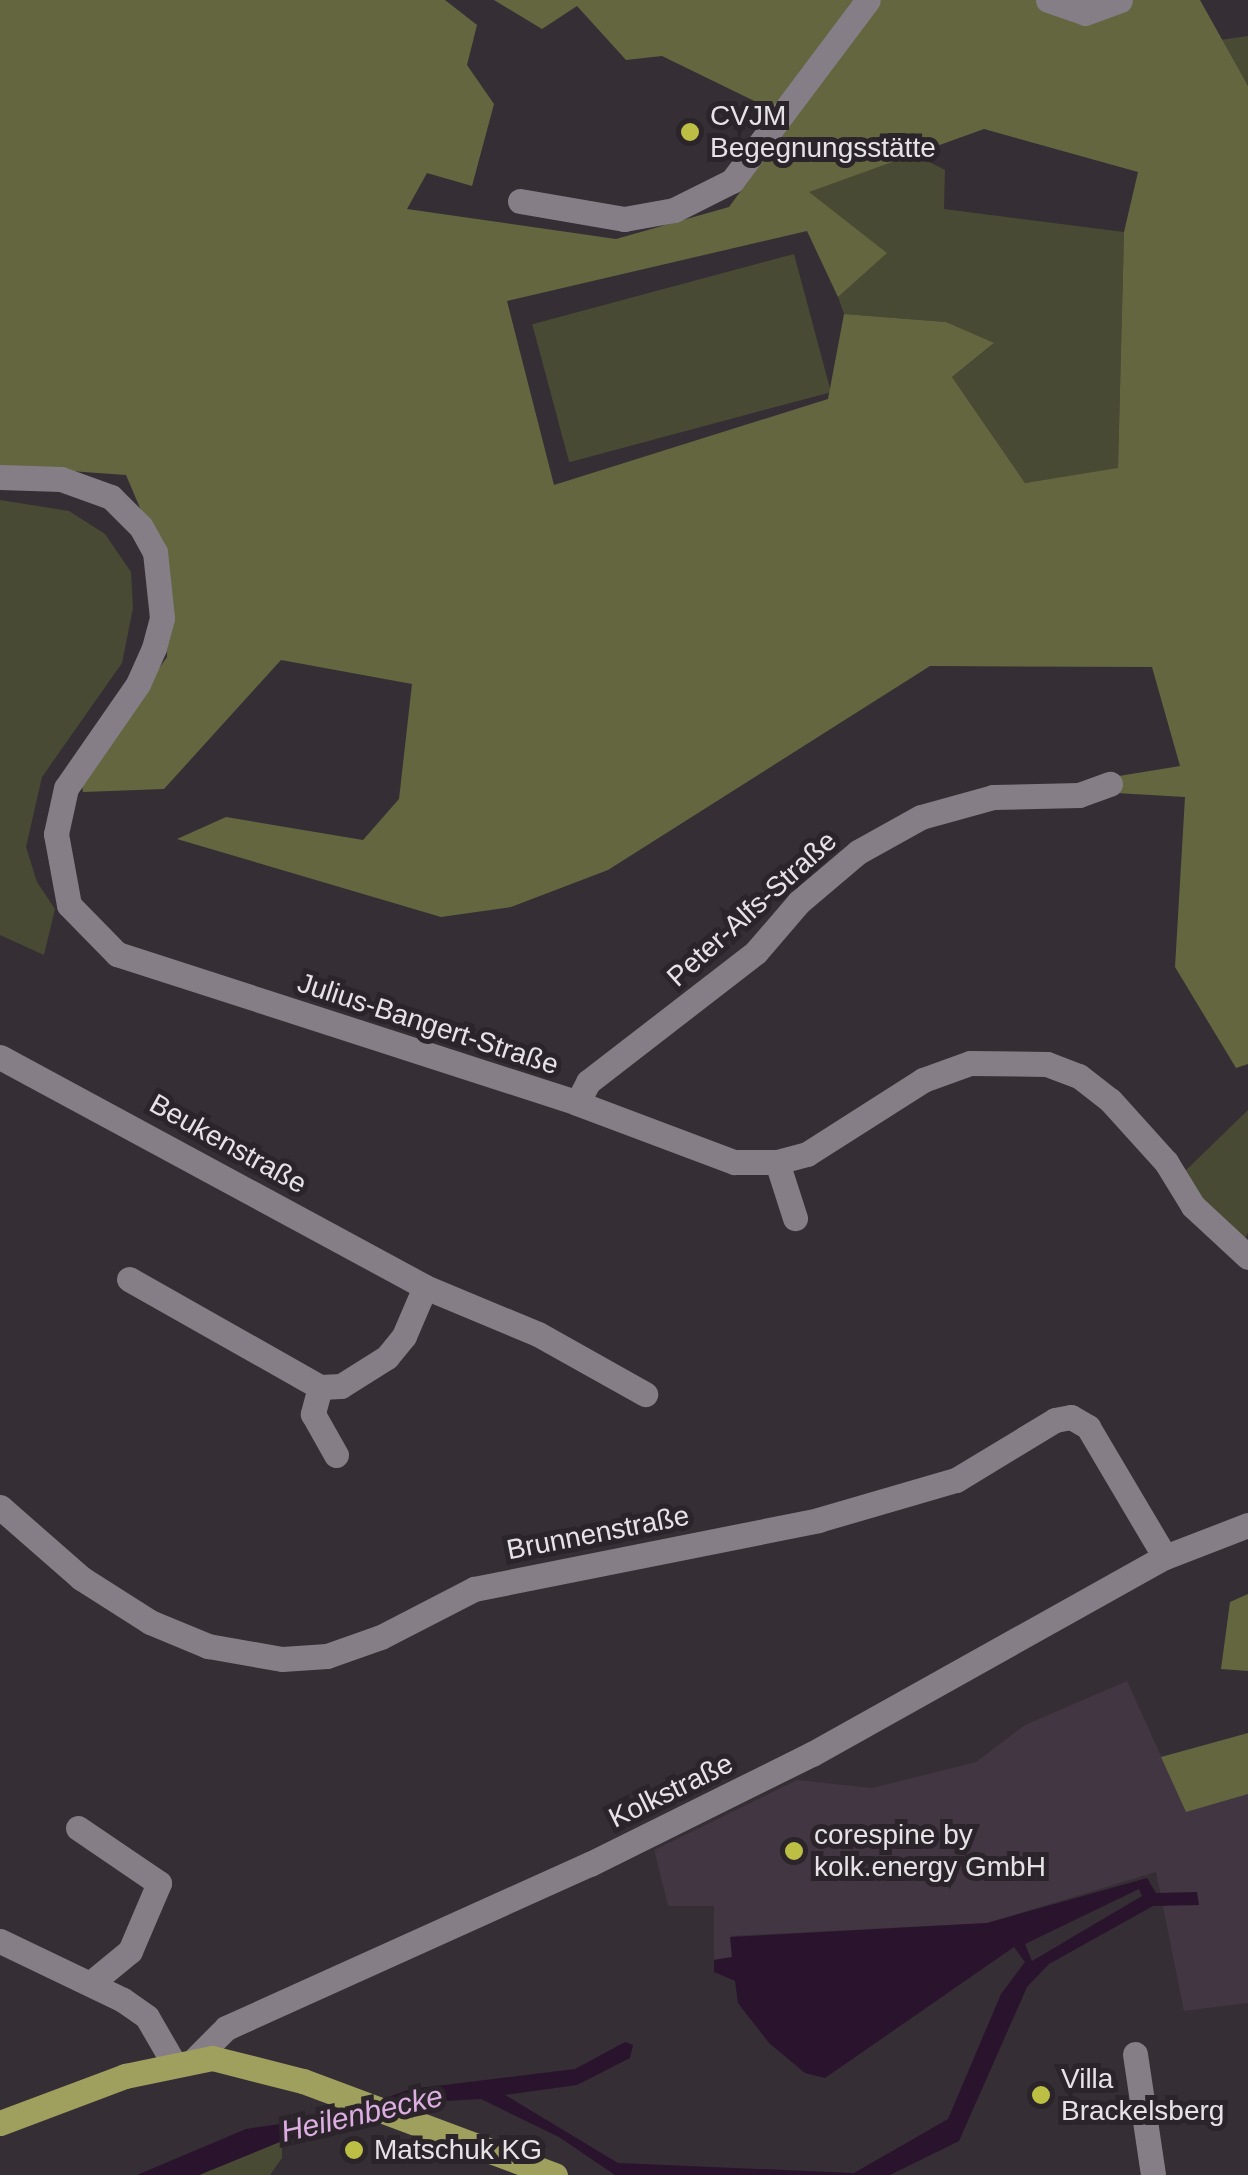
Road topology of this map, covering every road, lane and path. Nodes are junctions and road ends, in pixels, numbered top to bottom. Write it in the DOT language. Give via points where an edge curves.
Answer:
graph roads {
  1 [pos="868,0"];
  2 [pos="1048,0"];
  3 [pos="1120,0"];
  4 [pos="520,201"];
  5 [pos="0,476"];
  6 [pos="1110,784"];
  7 [pos="0,1057"];
  8 [pos="577,1104"];
  9 [pos="777,1162"];
  10 [pos="795,1218"];
  11 [pos="1248,1257"];
  12 [pos="129,1279"];
  13 [pos="425,1286"];
  14 [pos="320,1387"];
  15 [pos="645,1394"];
  16 [pos="336,1455"];
  17 [pos="0,1507"];
  18 [pos="1248,1525"];
  19 [pos="1165,1557"];
  20 [pos="78,1828"];
  21 [pos="0,1941"];
  22 [pos="90,1983"];
  23 [pos="1135,2054"];
  24 [pos="185,2060"];
  25 [pos="0,2122"];
  26 [pos="555,2175"];
  27 [pos="1154,2175"];
  1 -- 4 [label="street" via="732,181 674,210 624,219"];
  2 -- 3 [label="street" via="1086,13"];
  5 -- 8 [label="street, Julius-Bangert-Straße" via="62,479 110,497 141,526 155,552 162,618 154,648 138,684 60,801 58,868 81,922 117,954"];
  6 -- 8 [label="street, Peter-Alfs-Straße" via="1079,795 992,797 921,818 858,852 799,902 756,952 588,1082"];
  7 -- 13 [label="street, Beukenstraße"];
  8 -- 9 [label="street, Julius-Bangert-Straße" via="734,1162"];
  9 -- 10 [label="street"];
  9 -- 11 [label="street, Julius-Bangert-Straße" via="807,1154 922,1080 970,1063 1048,1064 1110,1100 1166,1162 1193,1206"];
  12 -- 14 [label="street"];
  13 -- 14 [label="street" via="387,1358 341,1386"];
  13 -- 15 [label="street, Beukenstraße" via="538,1334"];
  14 -- 16 [label="street" via="313,1414"];
  17 -- 19 [label="street, Brunnenstraße" via="81,1578 150,1622 208,1646 282,1659 327,1656 382,1637 474,1588 818,1520 956,1480 1054,1420 1072,1417 1088,1426"];
  18 -- 19 [label="street"];
  19 -- 24 [label="street, Kolkstraße" via="812,1754 590,1864 226,2028"];
  20 -- 22 [label="street" via="159,1883 130,1951"];
  21 -- 22 [label="street"];
  22 -- 24 [label="street" via="147,2017"];
  23 -- 27 [label="street"];
  24 -- 25 [label="main road"];
  24 -- 26 [label="main road" via="244,2062"];
}
